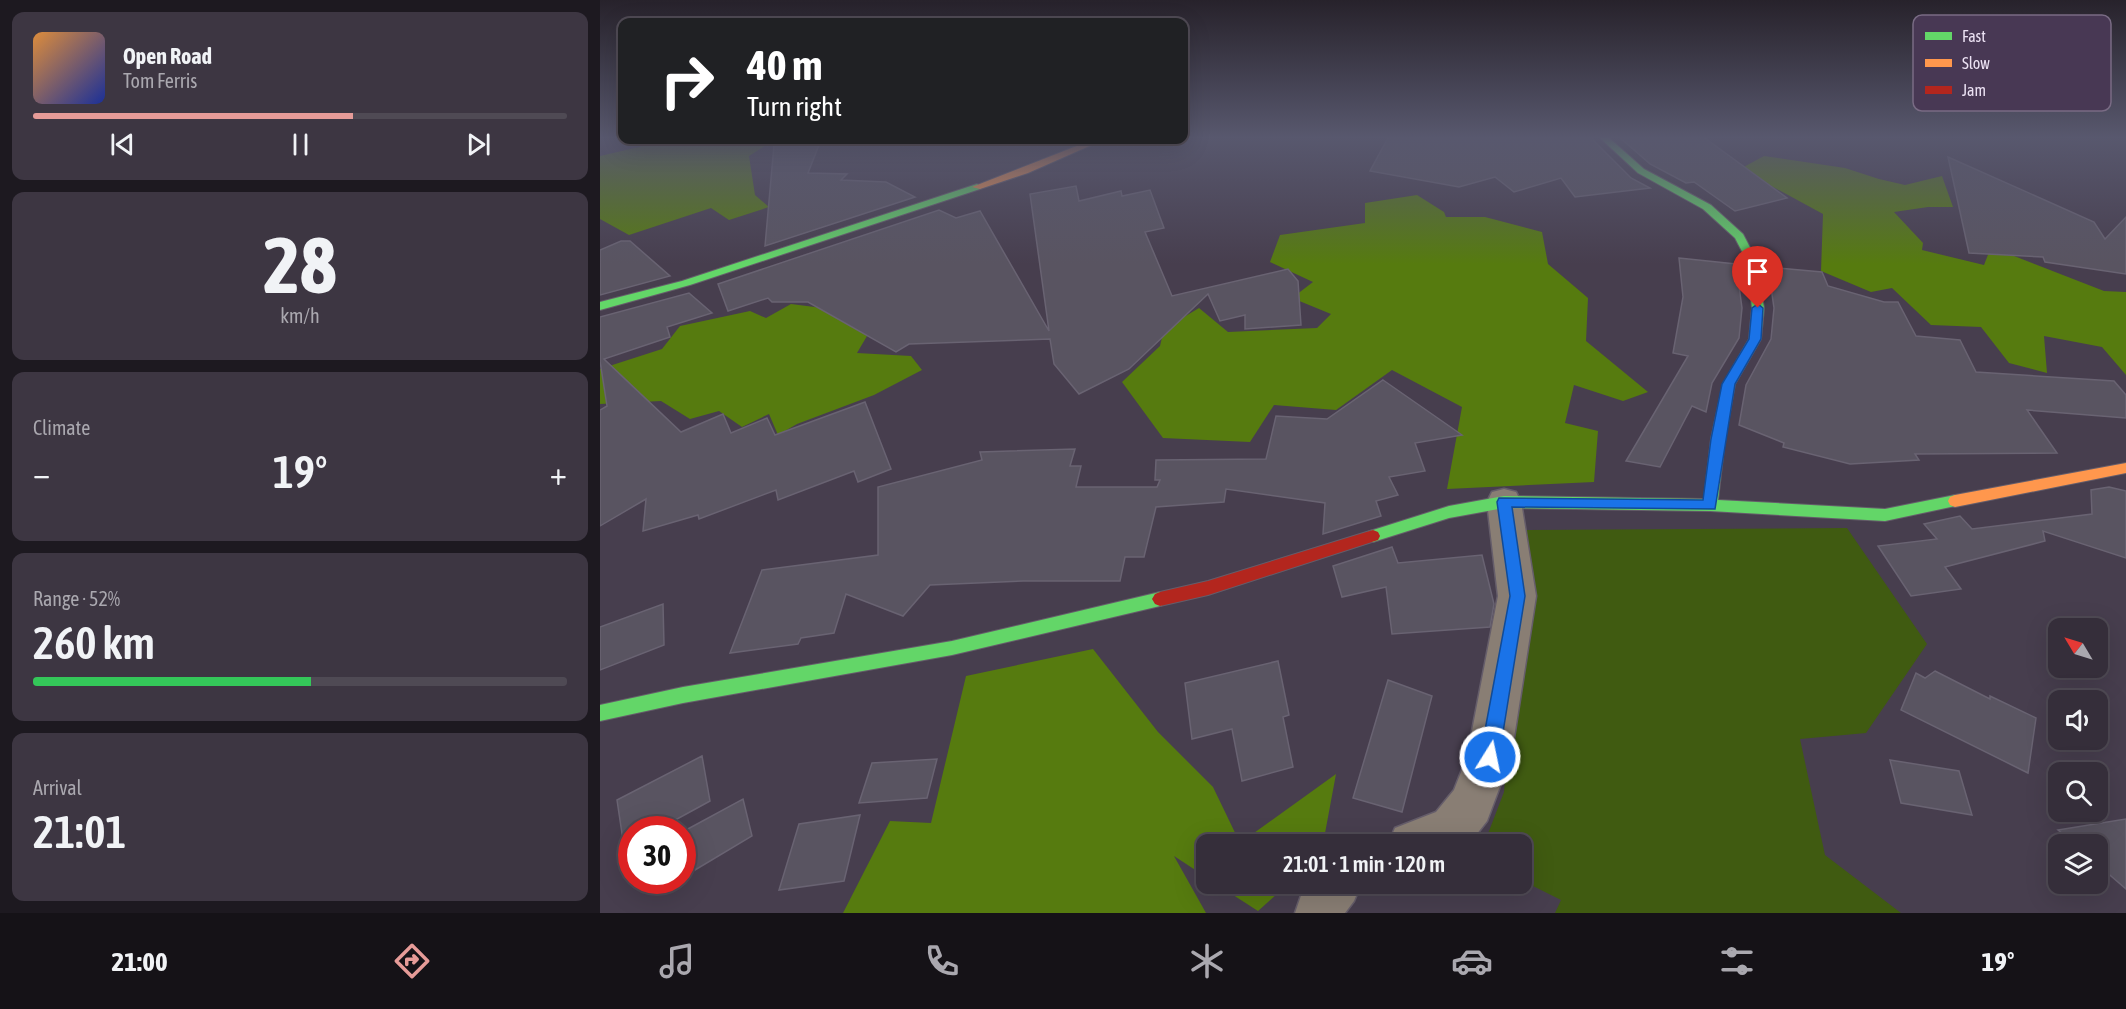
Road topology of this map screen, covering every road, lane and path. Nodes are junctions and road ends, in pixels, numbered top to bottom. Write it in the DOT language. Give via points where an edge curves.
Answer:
graph roads {
  1 [pos="1002,179"];
  2 [pos="1655,179"];
  3 [pos="600,306"];
  4 [pos="2126,468"];
  5 [pos="1504,502"];
  6 [pos="1710,505"];
  7 [pos="600,713"];
  8 [pos="1440,834"];
  9 [pos="1326,894"];
  10 [pos="1320,913"];
  1 -- 3 [label="street" via="686,283"];
  2 -- 6 [label="street" via="1707,207 1739,236 1751,259 1758,308 1755,339 1729,384"];
  4 -- 6 [label="street" via="1885,515"];
  5 -- 6 [label="street"];
  5 -- 7 [label="street" via="1449,512 1196,591 952,648"];
  5 -- 8 [label="street" via="1517,596 1490,757 1471,805 1451,830"];
  9 -- 10 [label="street"];
}
